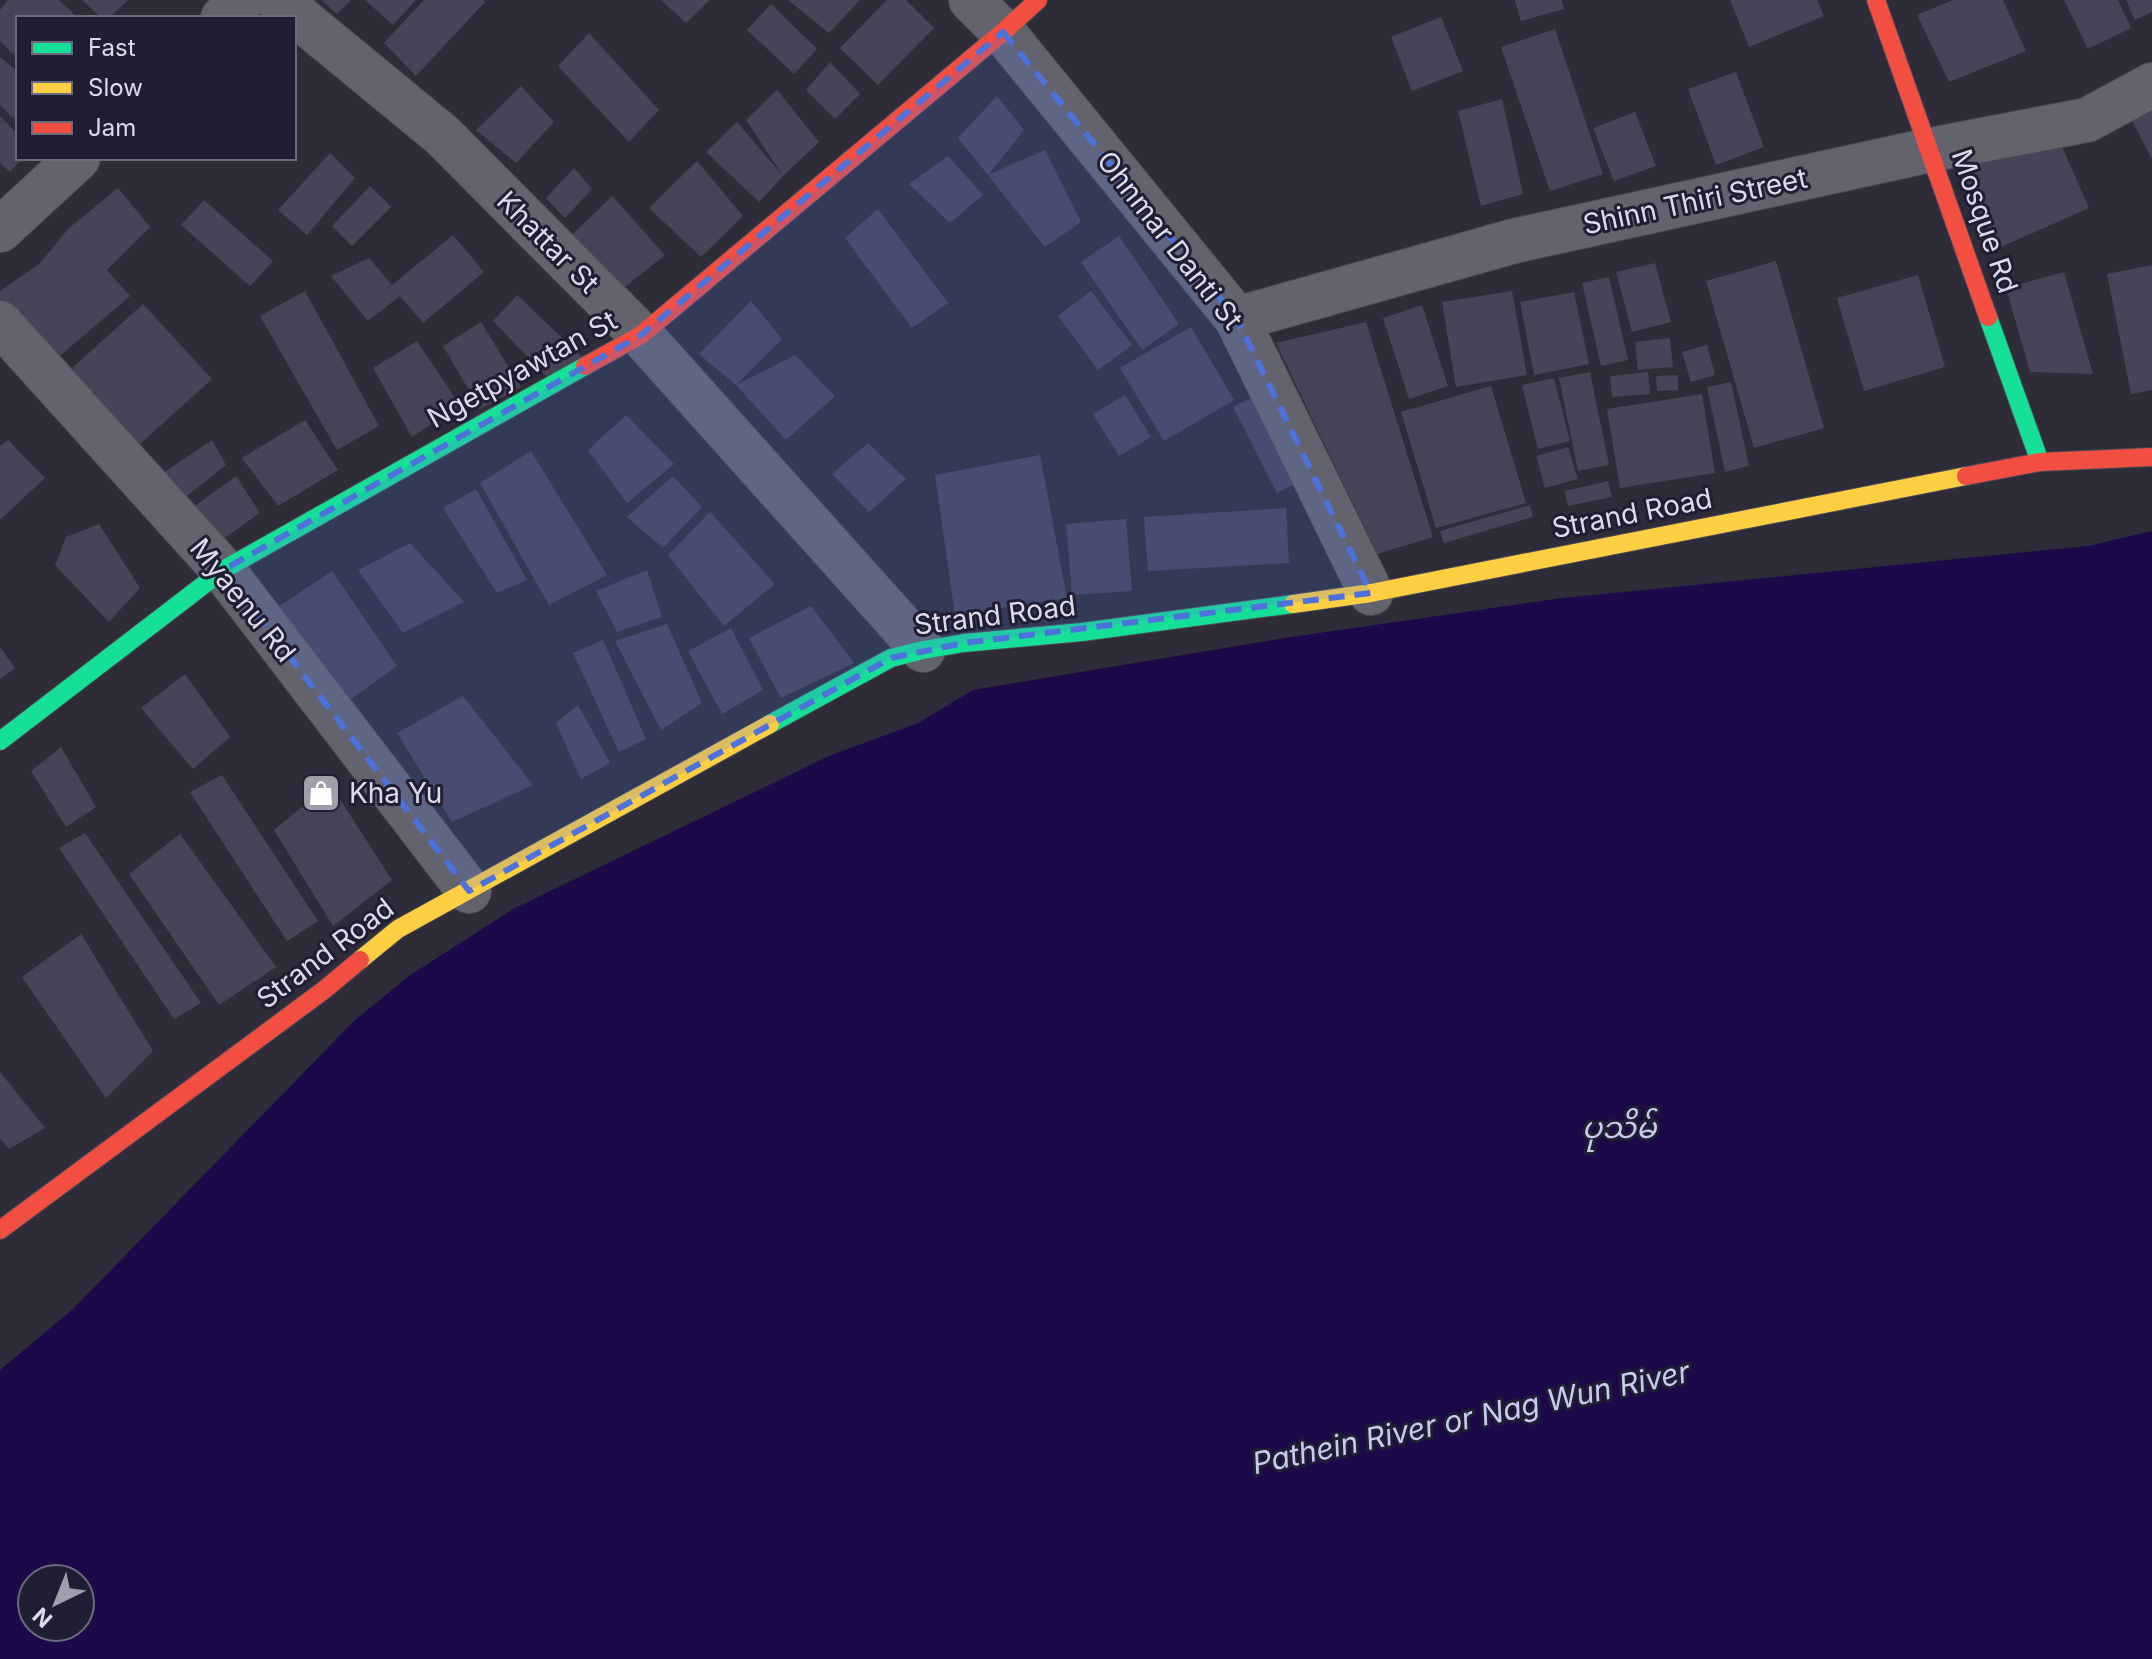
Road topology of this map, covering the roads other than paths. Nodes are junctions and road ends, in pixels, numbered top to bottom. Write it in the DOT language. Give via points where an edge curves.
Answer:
graph roads {
  1 [pos="242,0"];
  2 [pos="278,0"];
  3 [pos="971,0"];
  4 [pos="1038,0"];
  5 [pos="1876,0"];
  6 [pos="225,16"];
  7 [pos="1003,32"];
  8 [pos="2152,85"];
  9 [pos="1930,150"];
  10 [pos="76,160"];
  11 [pos="0,230"];
  12 [pos="1237,319"];
  13 [pos="0,323"];
  14 [pos="641,335"];
  15 [pos="2152,457"];
  16 [pos="2040,462"];
  17 [pos="223,570"];
  18 [pos="1371,593"];
  19 [pos="923,650"];
  20 [pos="0,741"];
  21 [pos="469,891"];
  22 [pos="0,1230"];
  1 -- 6 [label="street"];
  2 -- 14 [label="street, Khattar St" via="442,135"];
  3 -- 7 [label="street, Ohnmar Danti St"];
  4 -- 7 [label="street, Ngetpyawtan St"];
  5 -- 9 [label="street, Mosque Rd"];
  7 -- 12 [label="street, Ohnmar Danti St"];
  7 -- 14 [label="street, Ngetpyawtan St"];
  8 -- 9 [label="street, Shinn Thiri Street" via="2087,120"];
  9 -- 12 [label="street, Shinn Thiri Street" via="1514,241"];
  9 -- 16 [label="street, Mosque Rd"];
  10 -- 11 [label="street"];
  12 -- 18 [label="street, Ohnmar Danti St"];
  13 -- 17 [label="street, Myaenu Rd"];
  14 -- 17 [label="street, Ngetpyawtan St"];
  14 -- 19 [label="street, Khattar St"];
  15 -- 16 [label="street, Strand Road"];
  16 -- 18 [label="street, Strand Road"];
  17 -- 20 [label="street, Ngetpyawtan St"];
  17 -- 21 [label="street, Myaenu Rd"];
  18 -- 19 [label="street, Strand Road"];
  19 -- 21 [label="street, Strand Road" via="891,658"];
  21 -- 22 [label="street, Strand Road" via="398,929 324,990"];
}
